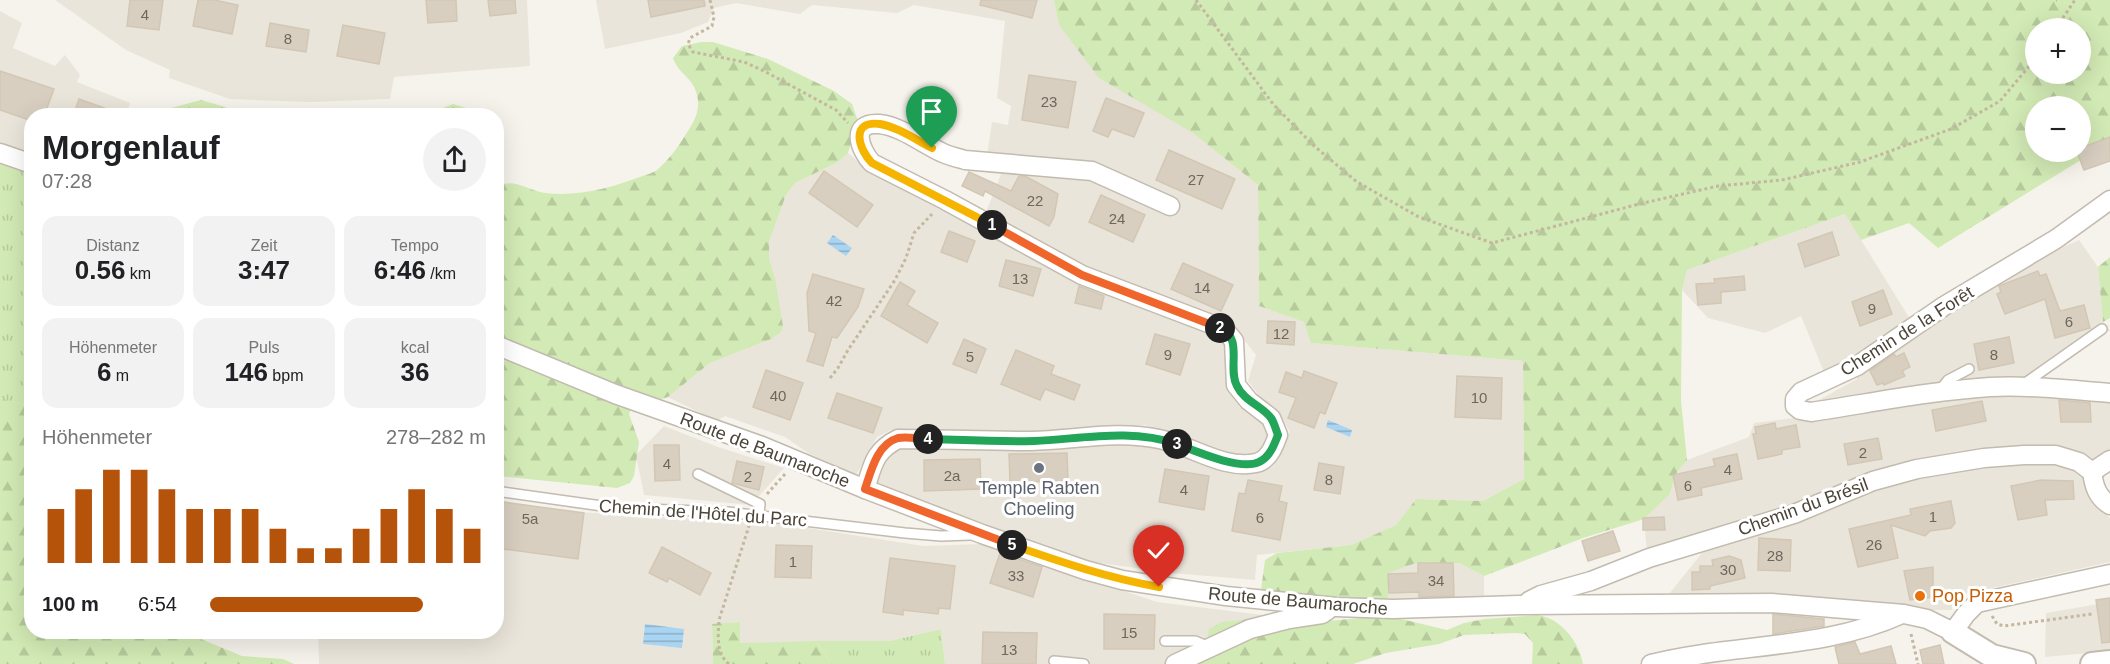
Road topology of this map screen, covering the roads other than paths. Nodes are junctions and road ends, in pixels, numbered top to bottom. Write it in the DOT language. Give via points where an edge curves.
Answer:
graph roads {
  1 [pos="0,153"];
  2 [pos="24,161"];
  3 [pos="2110,200"];
  4 [pos="1170,207"];
  5 [pos="2102,329"];
  6 [pos="504,348"];
  7 [pos="1969,369"];
  8 [pos="2020,387"];
  9 [pos="1937,392"];
  10 [pos="2110,393"];
  11 [pos="2110,460"];
  12 [pos="2092,472"];
  13 [pos="698,474"];
  14 [pos="865,489"];
  15 [pos="504,492"];
  16 [pos="2110,505"];
  17 [pos="755,517"];
  18 [pos="982,534"];
  19 [pos="2110,574"];
  20 [pos="1519,605"];
  21 [pos="1336,607"];
  22 [pos="1904,614"];
  23 [pos="1953,632"];
  24 [pos="1165,641"];
  25 [pos="1211,648"];
  26 [pos="1054,661"];
  27 [pos="2110,662"];
  28 [pos="1084,664"];
  29 [pos="1175,664"];
  30 [pos="1651,664"];
  31 [pos="2024,664"];
  32 [pos="2092,664"];
  1 -- 2 [label="street"];
  3 -- 9 [label="street, Chemin de la Forêt" via="1857,366 1801,392 1795,406 1811,412"];
  4 -- 14 [label="street" via="1092,171 965,160 880,124 865,127 858,141 872,163 1082,275 1224,329 1234,341 1236,385 1271,418 1278,435 1271,452 1259,462 1241,464 1163,439 1125,434 1033,441 898,438 884,446"];
  5 -- 8 [label="lane"];
  6 -- 14 [label="street, Route de Baumaroche"];
  7 -- 9 [label="lane" via="1948,380"];
  8 -- 9 [label="street, Chemin de la Forêt"];
  8 -- 10 [label="street, Chemin de la Forêt"];
  11 -- 12 [label="street"];
  12 -- 16 [label="street" via="2094,487"];
  12 -- 20 [label="street, Chemin du Brésil" via="2079,462 2045,455 1984,458 1917,469"];
  13 -- 17 [label="lane" via="760,504"];
  14 -- 18 [label="street, Route de Baumaroche"];
  15 -- 17 [label="lane, Chemin de l'Hôtel du Parc" via="616,507 728,512"];
  17 -- 18 [label="lane, Chemin de l'Hôtel du Parc" via="929,535"];
  18 -- 21 [label="street, Route de Baumaroche" via="1122,580"];
  19 -- 23 [label="street" via="1977,603"];
  20 -- 21 [label="street, Route de Baumaroche"];
  20 -- 22 [label="street, Route de Baumaroche" via="1772,603"];
  21 -- 25 [label="street" via="1322,614 1250,629"];
  22 -- 23 [label="street, Route de Baumaroche" via="1927,619"];
  22 -- 30 [label="street" via="1881,624 1815,639"];
  23 -- 31 [label="street, Route de Baumaroche" via="1992,656"];
  24 -- 25 [label="lane" via="1196,641"];
  25 -- 29 [label="street"];
  26 -- 28 [label="lane"];
  27 -- 32 [label="street"];
}
